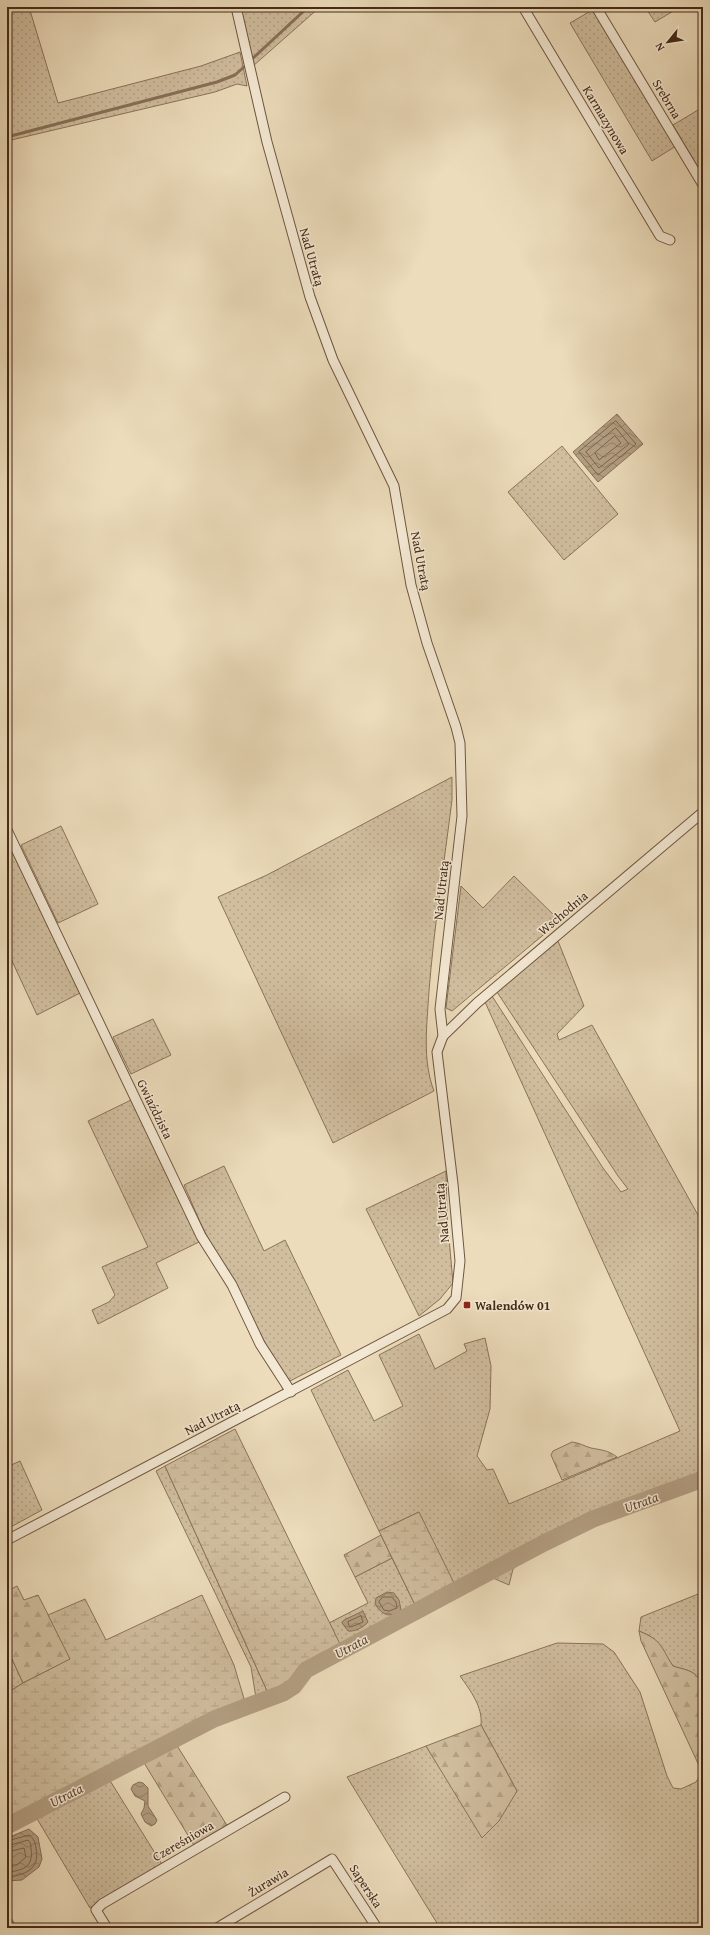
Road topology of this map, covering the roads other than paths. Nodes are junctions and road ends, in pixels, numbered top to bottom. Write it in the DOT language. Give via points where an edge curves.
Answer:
graph roads {
  1 [pos="236,7"];
  2 [pos="523,7"];
  3 [pos="596,7"];
  4 [pos="703,185"];
  5 [pos="670,240"];
  6 [pos="703,812"];
  7 [pos="7,830"];
  8 [pos="443,1036"];
  9 [pos="290,1392"];
  10 [pos="7,1540"];
  11 [pos="285,1797"];
  12 [pos="332,1859"];
  13 [pos="108,1928"];
  14 [pos="216,1928"];
  15 [pos="377,1928"];
  1 -- 8 [label="street, Nad Utratą" via="267,142 310,297 333,360 394,486 412,585 427,643 460,743 462,816 440,1008"];
  2 -- 5 [label="street, Karmazynowa" via="660,236"];
  3 -- 4 [label="street, Srebrna"];
  6 -- 8 [label="street, Wschodnia" via="477,1003"];
  7 -- 9 [label="street, Gwiaździsta" via="201,1236 232,1285 260,1344"];
  8 -- 9 [label="street, Nad Utratą" via="437,1052 460,1261 456,1298 446,1309"];
  9 -- 10 [label="street, Nad Utratą"];
  11 -- 13 [label="street, Czereśniowa" via="102,1904 96,1910"];
  12 -- 14 [label="street, Żurawia"];
  12 -- 15 [label="street, Saperska"];
}
